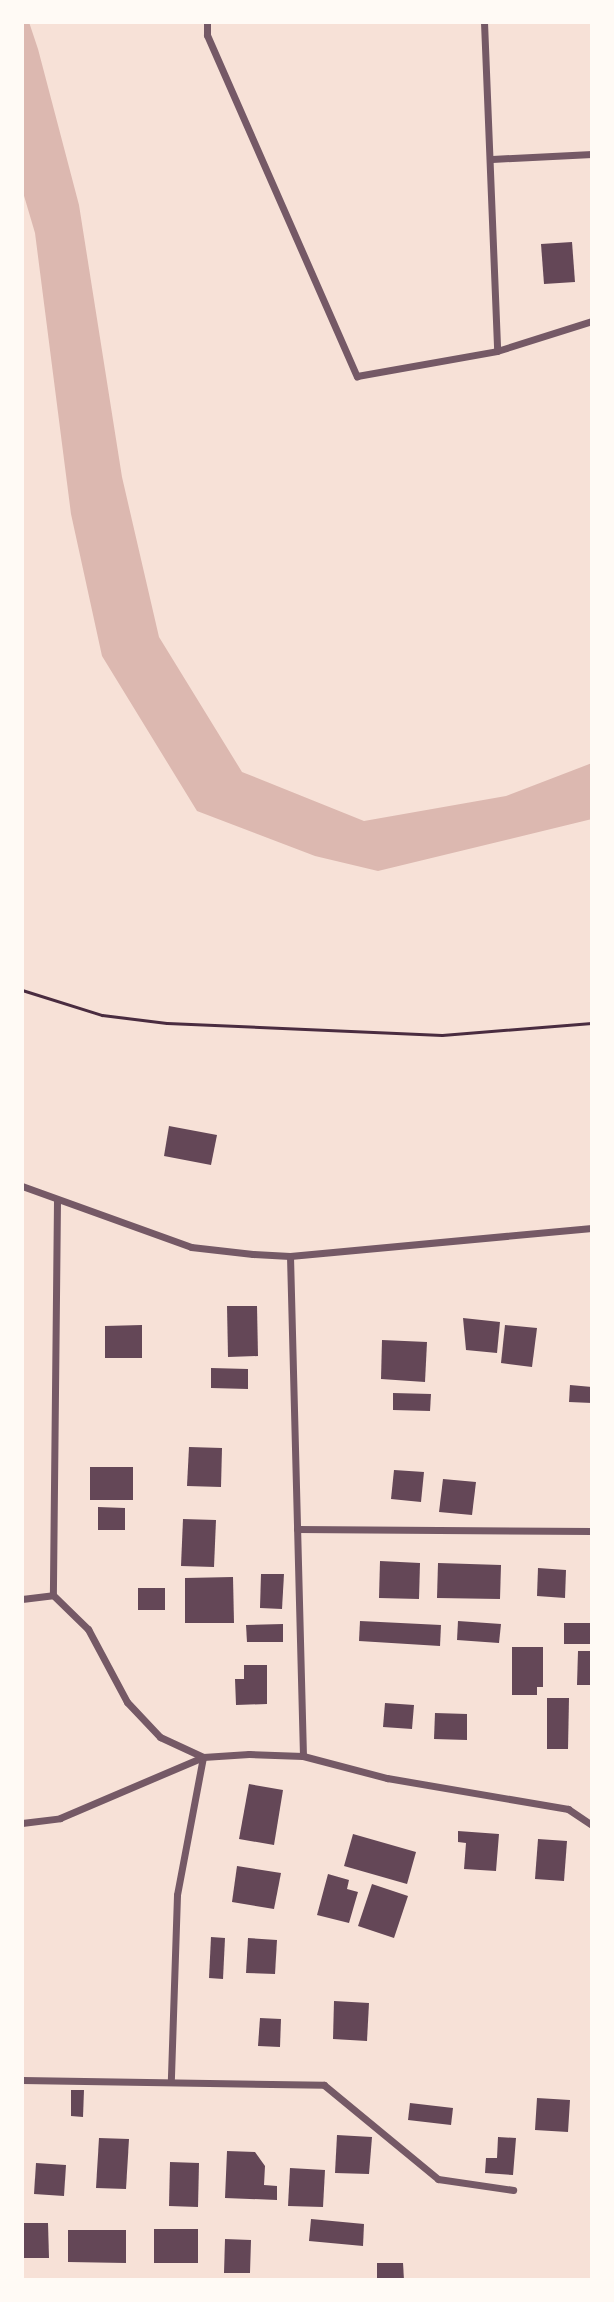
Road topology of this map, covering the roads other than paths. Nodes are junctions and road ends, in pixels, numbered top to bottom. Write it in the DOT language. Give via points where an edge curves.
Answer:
graph roads {
  1 [pos="207,22"];
  2 [pos="484,22"];
  3 [pos="592,154"];
  4 [pos="492,159"];
  5 [pos="592,321"];
  6 [pos="497,351"];
  7 [pos="22,1186"];
  8 [pos="57,1201"];
  9 [pos="592,1228"];
  10 [pos="290,1256"];
  11 [pos="297,1529"];
  12 [pos="592,1531"];
  13 [pos="53,1595"];
  14 [pos="22,1599"];
  15 [pos="303,1756"];
  16 [pos="203,1757"];
  17 [pos="22,1823"];
  18 [pos="592,1825"];
  19 [pos="171,2079"];
  20 [pos="22,2080"];
  21 [pos="513,2190"];
  1 -- 6 [label="street" via="207,35 357,376"];
  2 -- 4 [label="street"];
  3 -- 4 [label="street"];
  4 -- 6 [label="street"];
  5 -- 6 [label="street"];
  7 -- 8 [label="street"];
  8 -- 10 [label="street" via="191,1247"];
  8 -- 13 [label="street"];
  9 -- 10 [label="street"];
  10 -- 11 [label="street"];
  11 -- 12 [label="street"];
  11 -- 15 [label="street"];
  13 -- 14 [label="street"];
  13 -- 16 [label="street" via="88,1629 138,1714 160,1737"];
  15 -- 16 [label="street"];
  15 -- 18 [label="street" via="387,1778 568,1809"];
  16 -- 17 [label="street" via="60,1818"];
  16 -- 19 [label="street" via="177,1895"];
  19 -- 20 [label="street"];
  19 -- 21 [label="street" via="324,2085 438,2179"];
}
